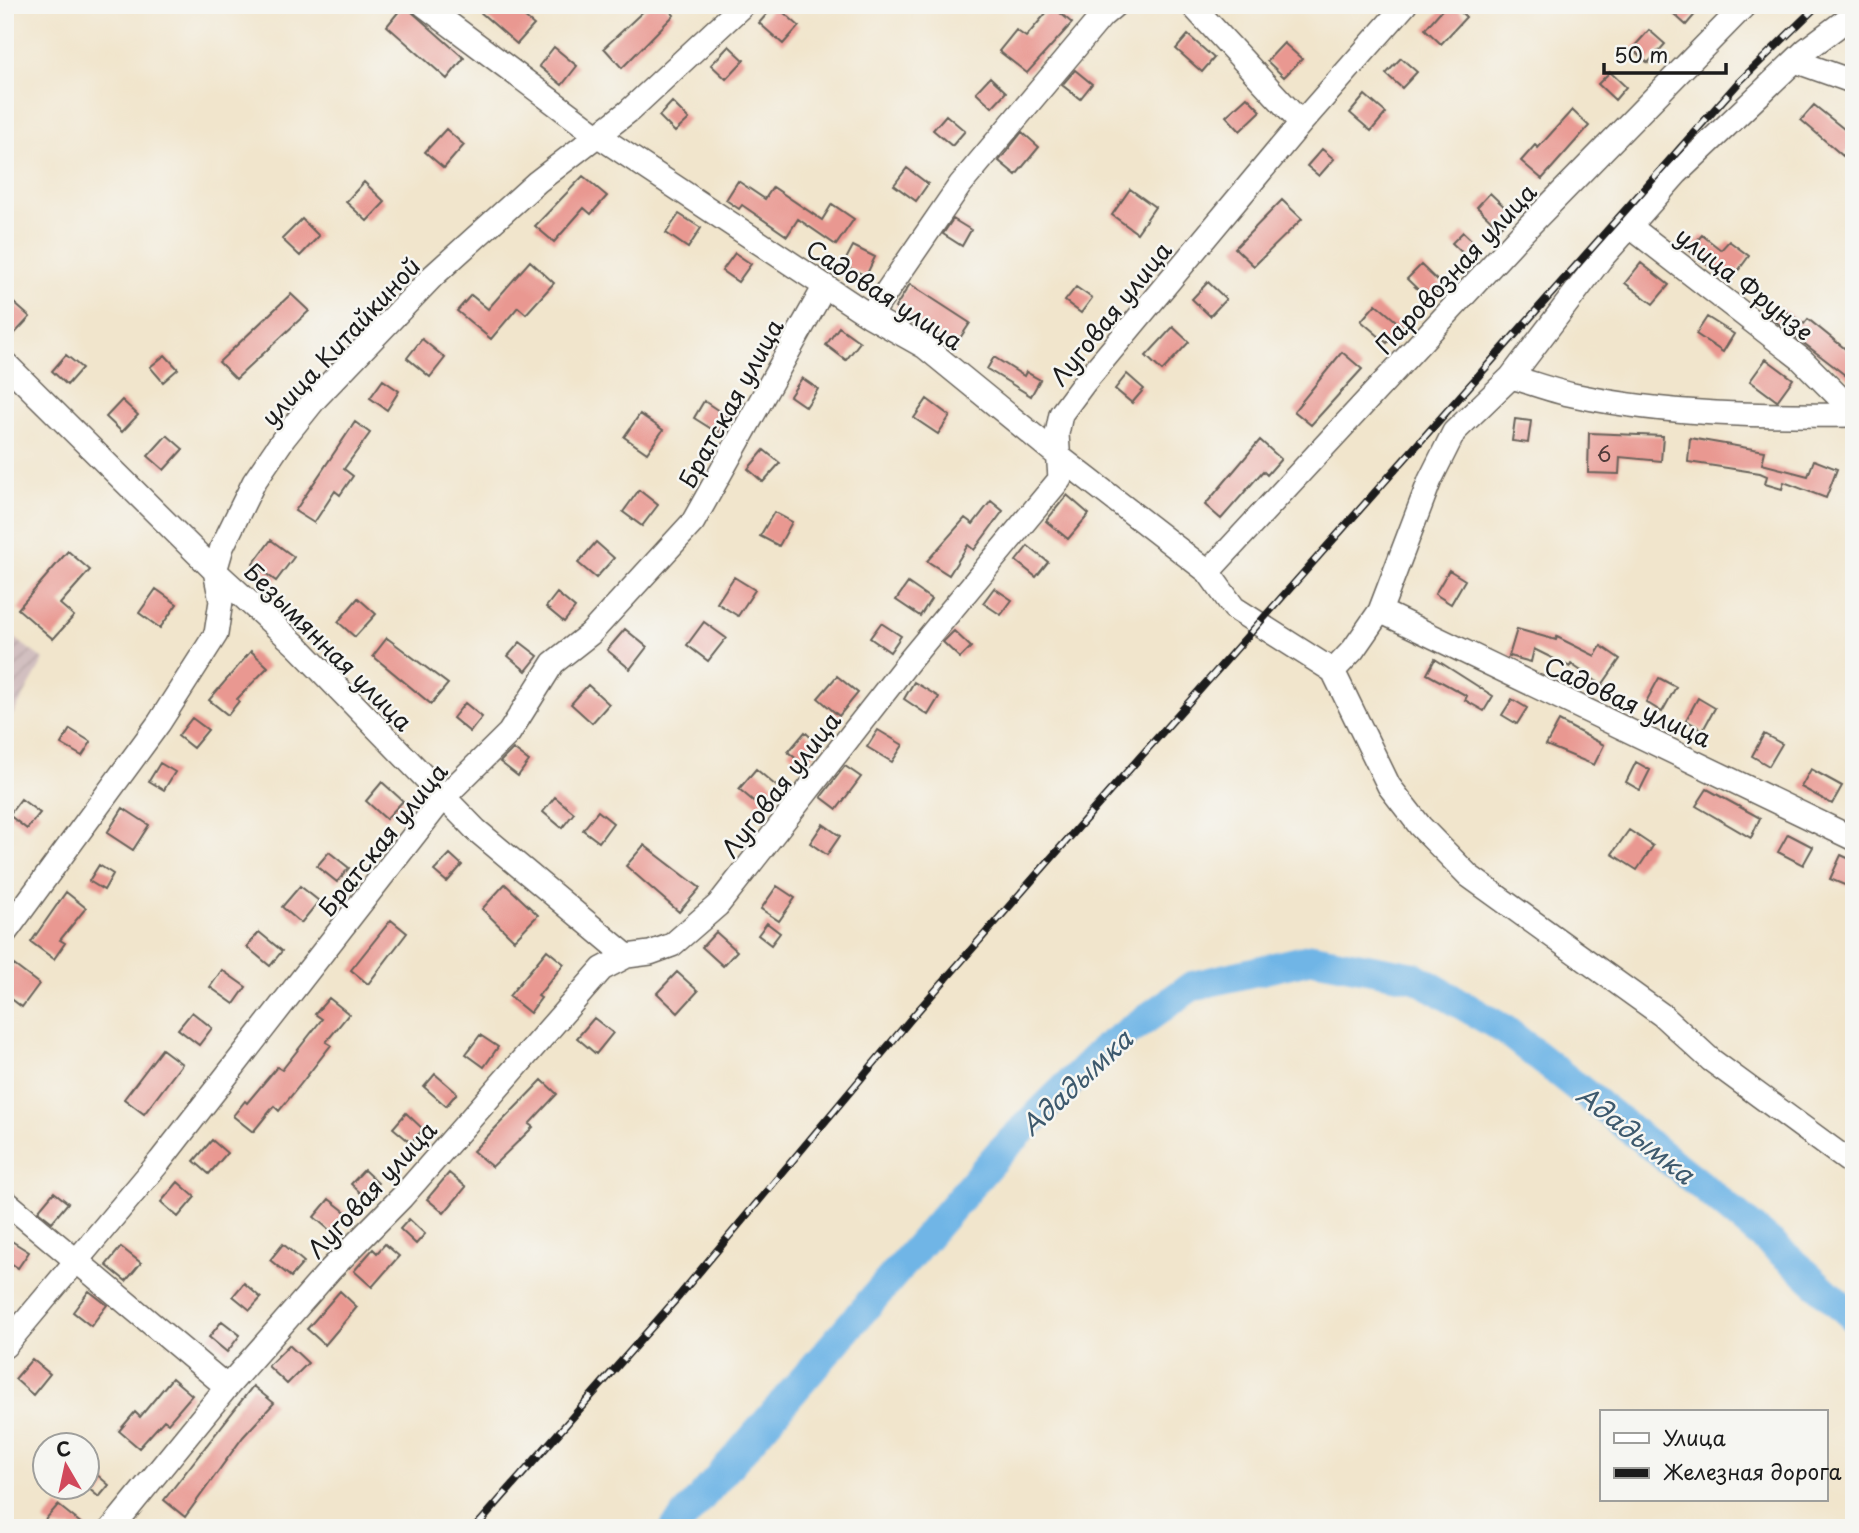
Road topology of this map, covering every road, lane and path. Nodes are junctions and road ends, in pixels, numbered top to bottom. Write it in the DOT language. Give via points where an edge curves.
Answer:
graph roads {
  1 [pos="425,5"];
  2 [pos="743,5"];
  3 [pos="1115,5"];
  4 [pos="1192,5"];
  5 [pos="1405,5"];
  6 [pos="1745,5"];
  7 [pos="1854,14"];
  8 [pos="1795,61"];
  9 [pos="1854,82"];
  10 [pos="1301,123"];
  11 [pos="597,135"];
  12 [pos="1632,228"];
  13 [pos="825,286"];
  14 [pos="870,316"];
  15 [pos="5,363"];
  16 [pos="1511,377"];
  17 [pos="1854,414"];
  18 [pos="1061,458"];
  19 [pos="215,571"];
  20 [pos="1208,572"];
  21 [pos="1380,611"];
  22 [pos="1333,671"];
  23 [pos="443,797"];
  24 [pos="1854,839"];
  25 [pos="5,933"];
  26 [pos="627,956"];
  27 [pos="1854,1165"];
  28 [pos="5,1201"];
  29 [pos="75,1259"];
  30 [pos="5,1346"];
  31 [pos="227,1387"];
  32 [pos="112,1528"];
  1 -- 11 [label="street, Садовая улица"];
  2 -- 11 [label="street, улица Китайкиной"];
  3 -- 14 [label="street" via="960,185"];
  4 -- 10 [label="street"];
  5 -- 10 [label="street, Луговая улица"];
  6 -- 20 [label="street, Паровозная улица" via="1521,234"];
  7 -- 8 [label="street"];
  8 -- 9 [label="street"];
  8 -- 12 [label="street" via="1677,173"];
  10 -- 18 [label="street, Луговая улица" via="1061,414 1057,434"];
  11 -- 13 [label="street, Садовая улица"];
  11 -- 19 [label="street, улица Китайкиной" via="433,276 316,398 254,482"];
  12 -- 16 [label="street" via="1600,260"];
  12 -- 17 [label="street, улица Фрунзе" via="1801,359"];
  13 -- 14 [label="street, Садовая улица"];
  13 -- 23 [label="street, Братская улица" via="693,522 590,634 553,663 509,733"];
  14 -- 18 [label="street, Садовая улица" via="925,347"];
  15 -- 19 [label="street, Безымянная улица"];
  16 -- 17 [label="street" via="1576,396 1668,411"];
  16 -- 21 [label="street" via="1454,432 1430,480"];
  18 -- 20 [label="street, Садовая улица"];
  18 -- 26 [label="street, Луговая улица" via="1060,479 909,660 718,905 672,944"];
  19 -- 23 [label="street, Безымянная улица" via="297,646"];
  19 -- 25 [label="street, улица Китайкиной" via="221,601 216,635 159,723"];
  20 -- 22 [label="street, Садовая улица" via="1234,608"];
  21 -- 22 [label="street"];
  21 -- 24 [label="street, Садовая улица"];
  22 -- 27 [label="street" via="1389,786 1469,876 1662,1015 1711,1060"];
  23 -- 26 [label="street, Безымянная улица"];
  23 -- 29 [label="street, Братская улица" via="160,1161"];
  26 -- 31 [label="street, Луговая улица" via="602,969"];
  28 -- 29 [label="street"];
  29 -- 30 [label="street, Братская улица"];
  29 -- 31 [label="street"];
  31 -- 32 [label="street, Луговая улица"];
}
